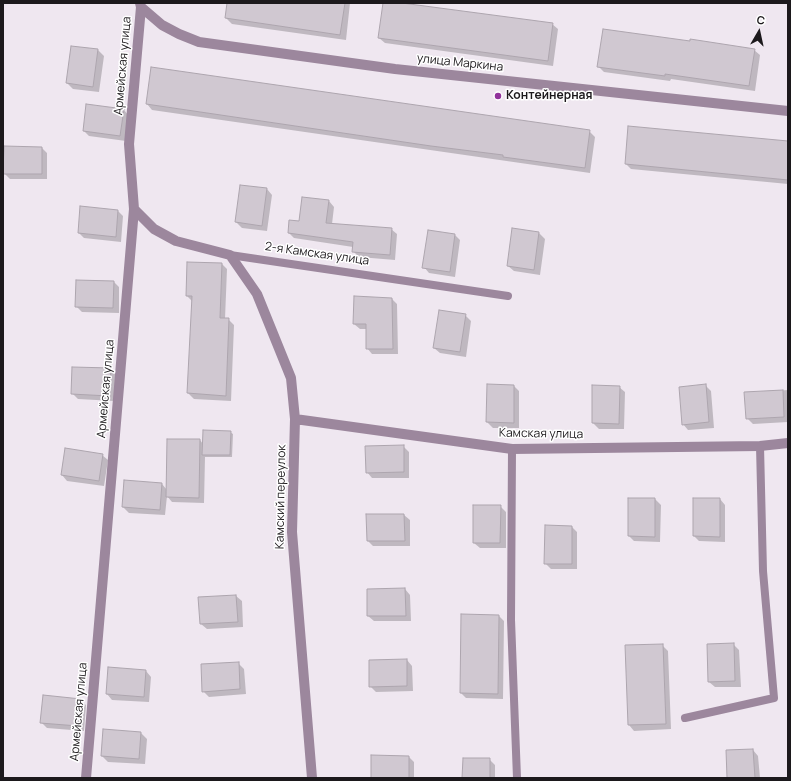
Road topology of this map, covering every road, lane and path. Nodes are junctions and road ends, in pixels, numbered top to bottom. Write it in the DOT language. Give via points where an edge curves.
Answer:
graph roads {
  1 [pos="141,5"];
  2 [pos="788,110"];
  3 [pos="134,208"];
  4 [pos="230,255"];
  5 [pos="508,296"];
  6 [pos="295,419"];
  7 [pos="788,443"];
  8 [pos="760,446"];
  9 [pos="512,449"];
  10 [pos="685,718"];
  11 [pos="86,778"];
  12 [pos="312,778"];
  13 [pos="517,778"];
  1 -- 2 [label="street, улица Маркина" via="162,25 199,42 402,70"];
  1 -- 3 [label="street, Армейская улица" via="129,144"];
  3 -- 4 [label="street, 2-я Камская улица" via="154,229 176,241"];
  3 -- 11 [label="street, Армейская улица"];
  4 -- 5 [label="lane, 2-я Камская улица"];
  4 -- 6 [label="street, Камский переулок" via="257,294 291,378"];
  6 -- 9 [label="street, Камская улица"];
  6 -- 12 [label="street, Камский переулок" via="292,532"];
  7 -- 8 [label="street, Камская улица"];
  8 -- 9 [label="street, Камская улица"];
  8 -- 10 [label="lane" via="763,571 774,698"];
  9 -- 13 [label="lane" via="511,620"];
}
